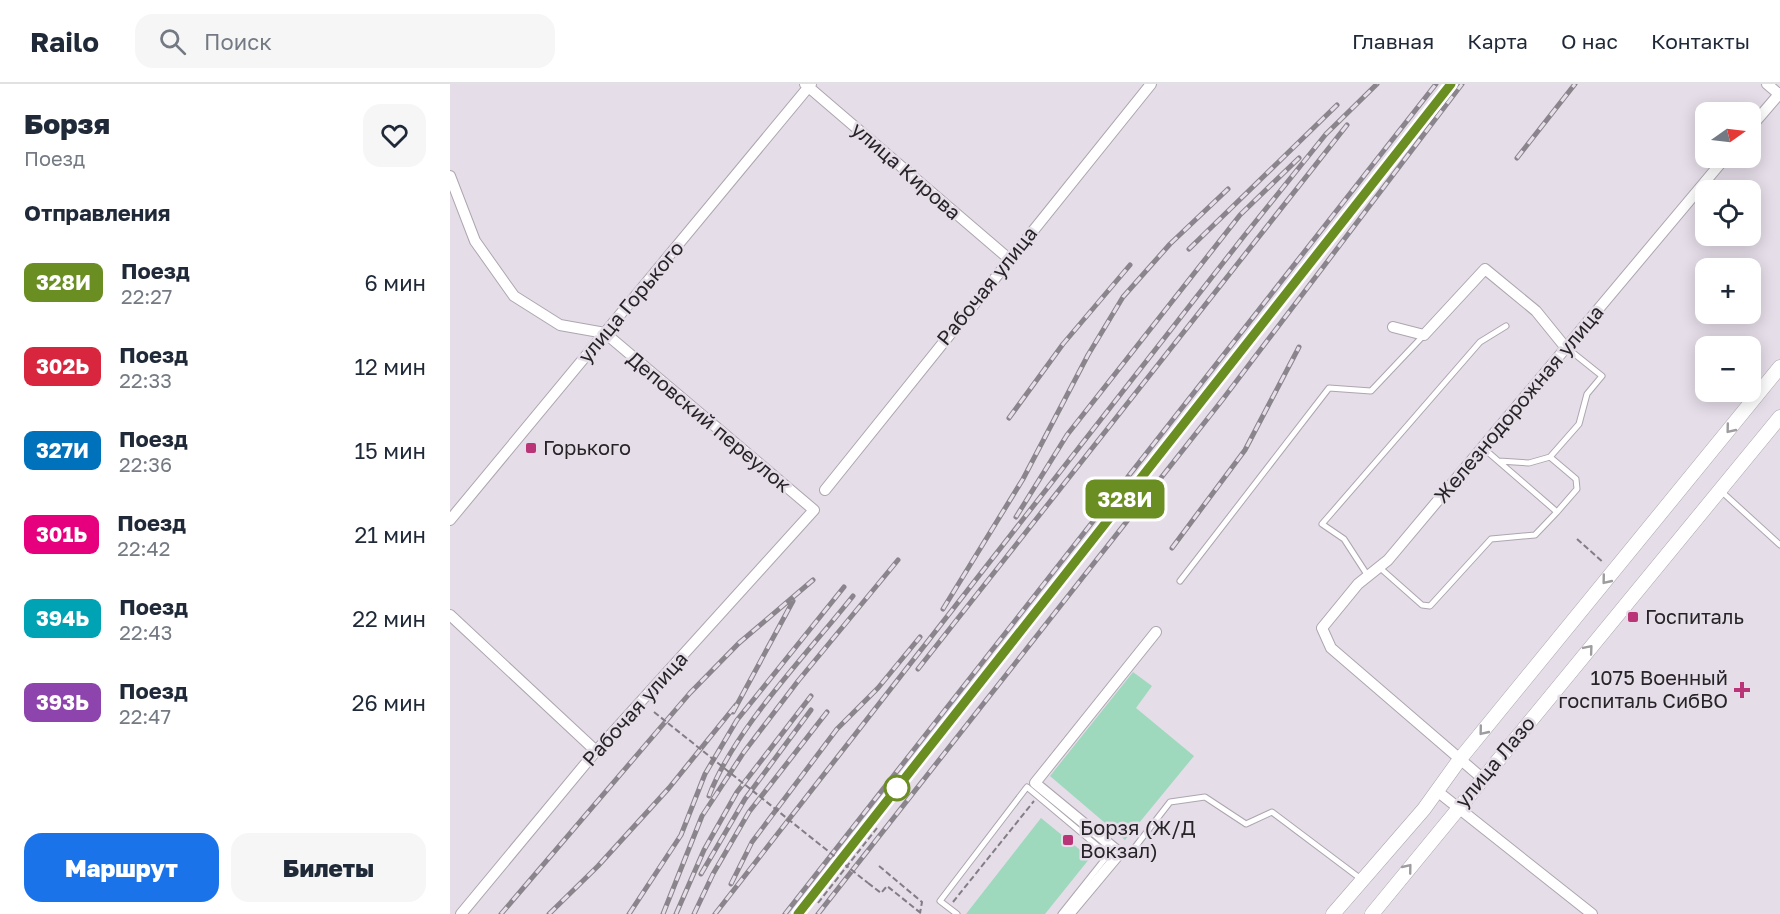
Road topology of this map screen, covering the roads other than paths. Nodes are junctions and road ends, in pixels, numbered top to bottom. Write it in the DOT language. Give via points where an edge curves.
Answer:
graph roads {
  1 [pos="1151,84"];
  2 [pos="1767,84"];
  3 [pos="808,85"];
  4 [pos="1780,94"];
  5 [pos="1761,116"];
  6 [pos="1717,168"];
  7 [pos="450,176"];
  8 [pos="1008,258"];
  9 [pos="1506,326"];
  10 [pos="1393,327"];
  11 [pos="605,333"];
  12 [pos="1424,335"];
  13 [pos="1566,348"];
  14 [pos="1780,367"];
  15 [pos="1780,417"];
  16 [pos="1482,447"];
  17 [pos="1550,457"];
  18 [pos="1498,460"];
  19 [pos="825,490"];
  20 [pos="1720,491"];
  21 [pos="454,507"];
  22 [pos="814,510"];
  23 [pos="1557,512"];
  24 [pos="450,520"];
  25 [pos="1780,544"];
  26 [pos="1379,567"];
  27 [pos="1368,576"];
  28 [pos="1180,581"];
  29 [pos="450,615"];
  30 [pos="1156,632"];
  31 [pos="596,751"];
  32 [pos="1460,759"];
  33 [pos="1482,778"];
  34 [pos="1437,791"];
  35 [pos="1458,807"];
  36 [pos="1114,854"];
  37 [pos="1361,879"];
  38 [pos="462,914"];
  39 [pos="957,914"];
  40 [pos="1061,914"];
  41 [pos="1069,914"];
  42 [pos="1333,914"];
  43 [pos="1372,914"];
  44 [pos="1592,914"];
  1 -- 8 [label="street, Рабочая улица"];
  2 -- 4 [label="street"];
  3 -- 8 [label="street, улица Кирова"];
  3 -- 11 [label="street, улица Горького"];
  4 -- 5 [label="street"];
  6 -- 13 [label="street, Железнодорожная улица"];
  7 -- 11 [label="street" via="475,241 514,296 560,325"];
  8 -- 19 [label="street, Рабочая улица"];
  9 -- 27 [label="lane" via="1480,342 1322,524 1344,539"];
  10 -- 12 [label="street"];
  11 -- 21 [label="street, улица Горького"];
  11 -- 22 [label="street, Деповский переулок"];
  12 -- 13 [label="street" via="1485,268 1536,311"];
  12 -- 28 [label="lane" via="1371,391 1329,388"];
  13 -- 16 [label="street, Железнодорожная улица"];
  13 -- 17 [label="lane" via="1602,376 1587,394 1579,424"];
  14 -- 32 [label="street, one-way"];
  15 -- 20 [label="street, улица Лазо"];
  16 -- 18 [label="lane"];
  16 -- 26 [label="street, Железнодорожная улица"];
  17 -- 18 [label="lane" via="1529,463"];
  17 -- 23 [label="lane" via="1578,483"];
  18 -- 23 [label="lane"];
  20 -- 25 [label="lane"];
  33 -- 20 [label="street, улица Лазо, one-way"];
  21 -- 24 [label="street, улица Горького"];
  22 -- 31 [label="street, Рабочая улица"];
  23 -- 26 [label="lane" via="1535,535 1491,539 1430,606 1422,605"];
  26 -- 27 [label="street, Железнодорожная улица"];
  27 -- 32 [label="street, Железнодорожная улица" via="1322,628 1331,648"];
  29 -- 31 [label="street"];
  30 -- 36 [label="street" via="1035,783"];
  31 -- 38 [label="street, Рабочая улица"];
  32 -- 33 [label="street"];
  32 -- 34 [label="street"];
  33 -- 35 [label="street, улица Лазо"];
  34 -- 35 [label="street"];
  34 -- 37 [label="street"];
  43 -- 35 [label="street, улица Лазо, one-way"];
  35 -- 44 [label="street"];
  36 -- 37 [label="lane" via="1132,851 1170,802 1205,797 1246,824 1272,812"];
  36 -- 39 [label="lane" via="1027,787 940,901"];
  36 -- 40 [label="lane"];
  36 -- 41 [label="street"];
  37 -- 42 [label="street"];
}
